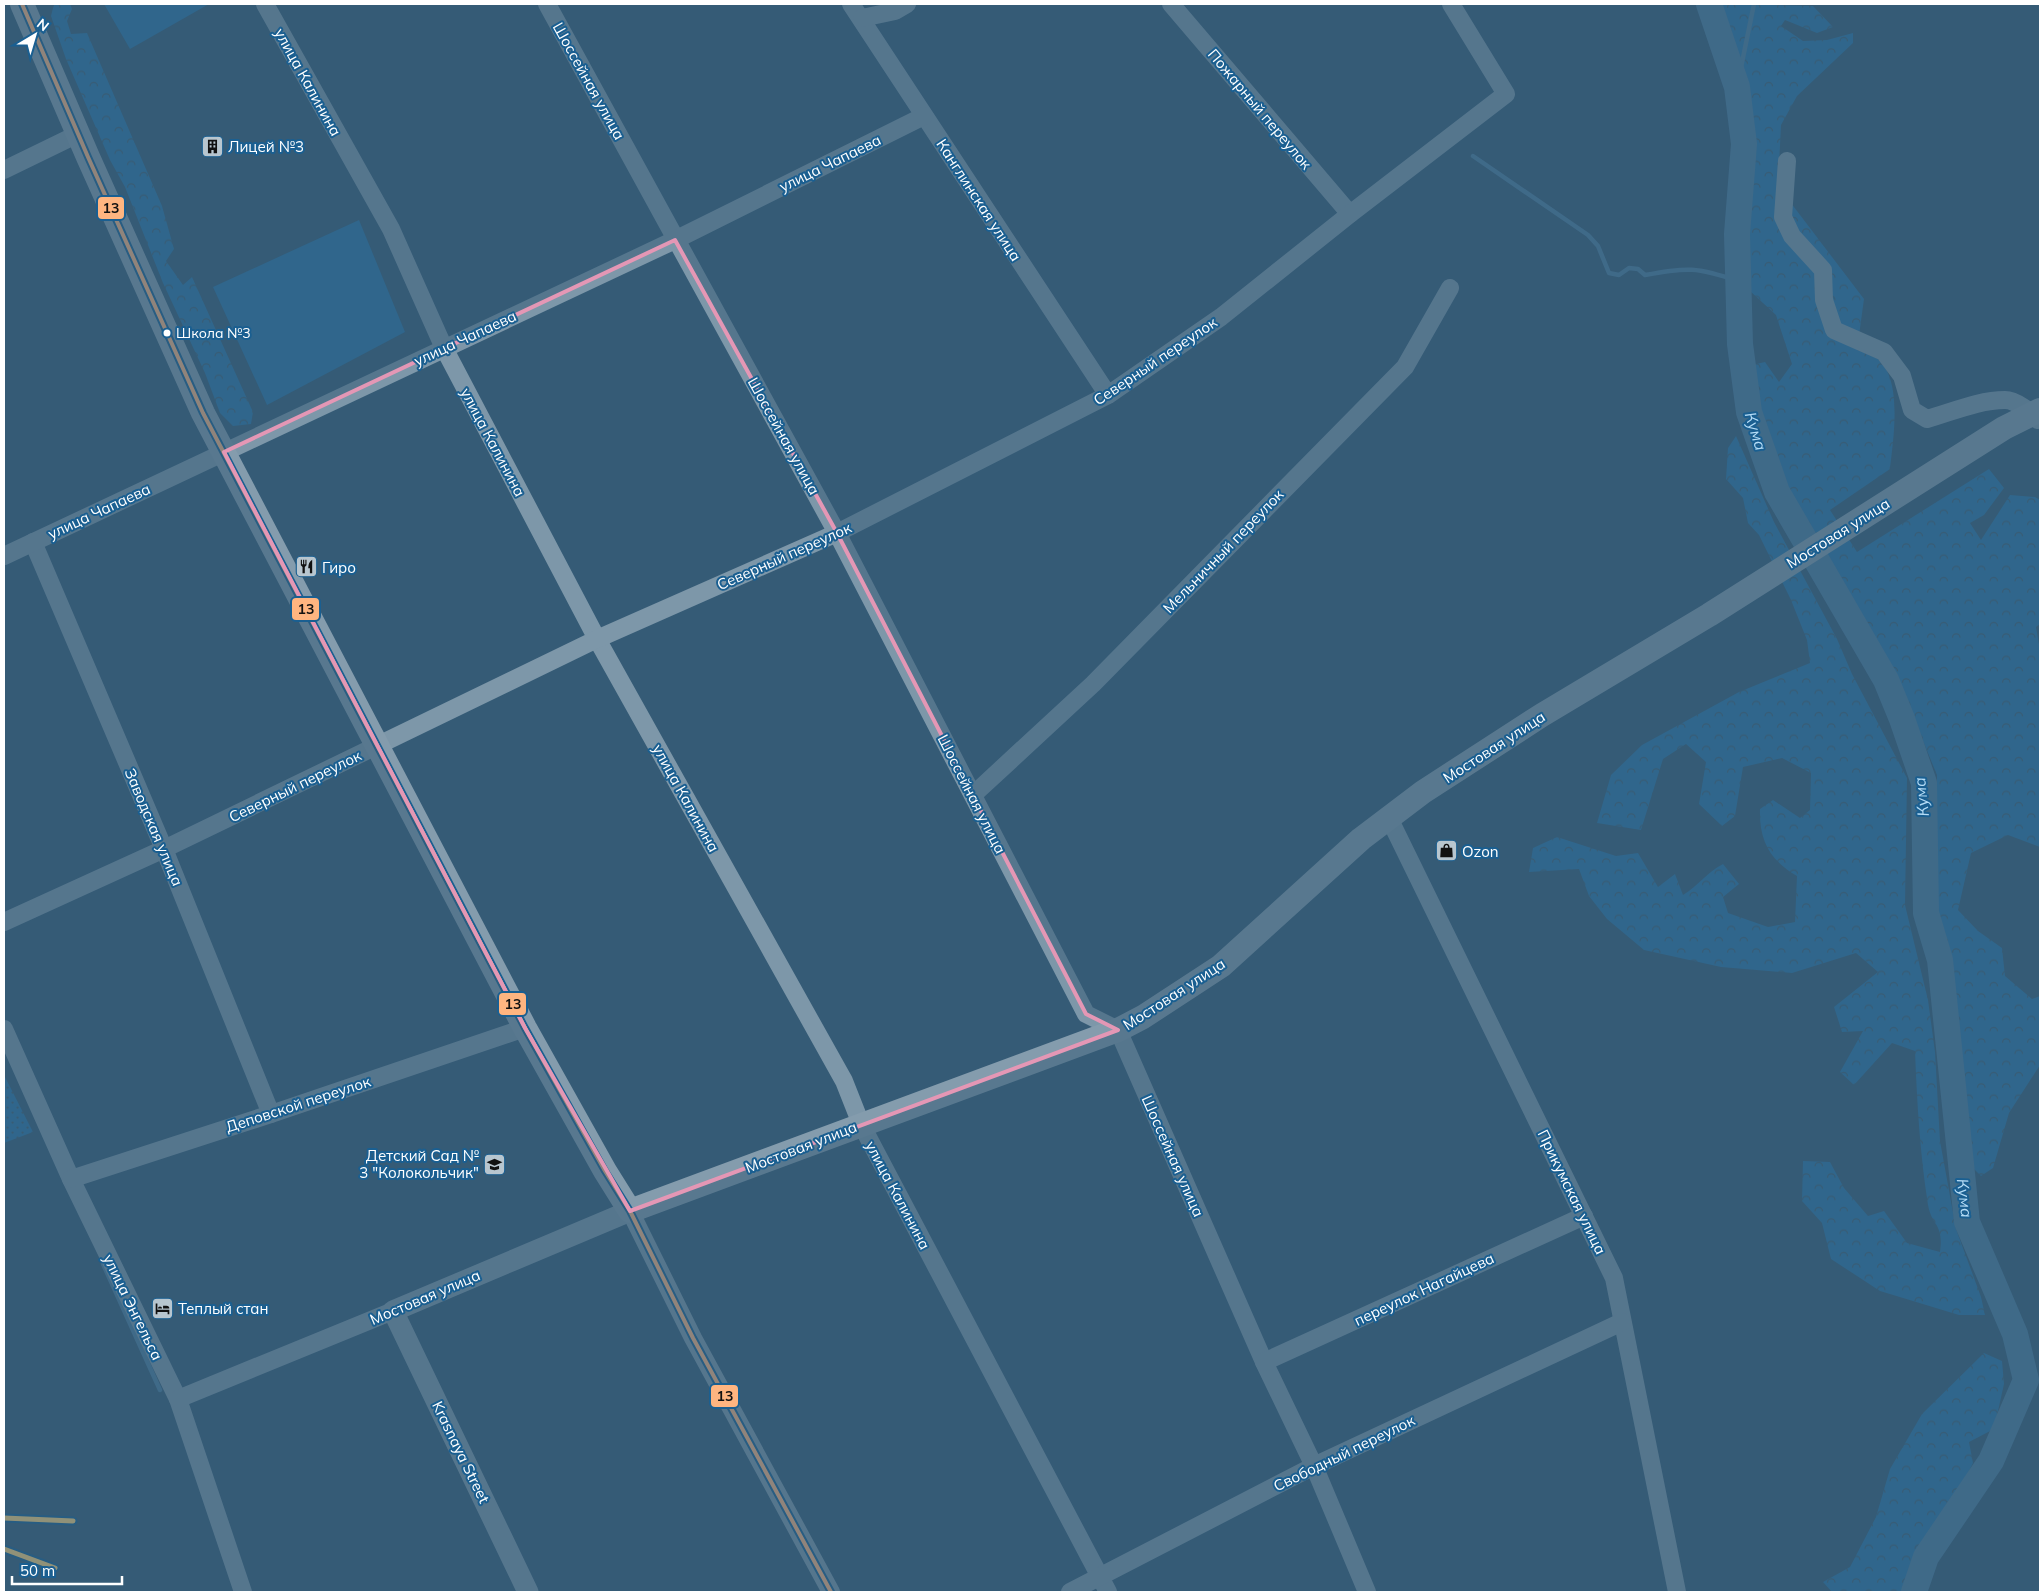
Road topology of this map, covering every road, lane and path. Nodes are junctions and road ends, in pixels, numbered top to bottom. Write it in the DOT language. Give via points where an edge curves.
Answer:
graph roads {
  1 [pos="22,4"];
  2 [pos="265,4"];
  3 [pos="547,4"];
  4 [pos="851,4"];
  5 [pos="907,4"];
  6 [pos="1171,4"];
  7 [pos="1450,4"];
  8 [pos="862,18"];
  9 [pos="924,116"];
  10 [pos="78,134"];
  11 [pos="1787,161"];
  12 [pos="4,170"];
  13 [pos="1350,214"];
  14 [pos="675,240"];
  15 [pos="1450,288"];
  16 [pos="444,348"];
  17 [pos="1108,395"];
  18 [pos="2038,415"];
  19 [pos="224,452"];
  20 [pos="837,533"];
  21 [pos="33,542"];
  22 [pos="4,556"];
  23 [pos="597,639"];
  24 [pos="378,746"];
  25 [pos="973,795"];
  26 [pos="1388,818"];
  27 [pos="164,849"];
  28 [pos="4,922"];
  29 [pos="525,1028"];
  30 [pos="4,1029"];
  31 [pos="1118,1030"];
  32 [pos="271,1114"];
  33 [pos="861,1124"];
  34 [pos="71,1179"];
  35 [pos="630,1211"];
  36 [pos="1584,1216"];
  37 [pos="393,1311"];
  38 [pos="1622,1322"];
  39 [pos="1264,1362"];
  40 [pos="178,1399"];
  41 [pos="1314,1466"];
  42 [pos="1099,1576"];
  43 [pos="243,1592"];
  44 [pos="528,1592"];
  45 [pos="830,1592"];
  46 [pos="1070,1592"];
  47 [pos="1108,1592"];
  48 [pos="1367,1592"];
  49 [pos="1677,1592"];
  1 -- 10 [label="main road"];
  2 -- 16 [label="street, улица Калинина" via="391,229"];
  3 -- 14 [label="street, Шоссейная улица"];
  4 -- 8 [label="street, Канглинская улица"];
  5 -- 8 [label="street" via="895,11"];
  6 -- 13 [label="street, Пожарный переулок"];
  7 -- 13 [label="street, Северный переулок" via="1506,94"];
  8 -- 9 [label="street, Канглинская улица"];
  9 -- 14 [label="street, улица Чапаева"];
  9 -- 17 [label="street, Канглинская улица"];
  10 -- 12 [label="street"];
  10 -- 19 [label="main road" via="203,413"];
  11 -- 18 [label="street" via="1783,217 1792,236 1823,270 1824,300 1834,330 1884,352 1902,376 1912,410 1927,419 1972,405 2007,400"];
  13 -- 17 [label="street, Северный переулок" via="1221,317"];
  14 -- 16 [label="street, улица Чапаева"];
  14 -- 20 [label="street, Шоссейная улица"];
  15 -- 25 [label="street, Мельничный переулок" via="1405,367 1093,684"];
  16 -- 19 [label="street, улица Чапаева"];
  16 -- 23 [label="street, улица Калинина"];
  17 -- 20 [label="street, Северный переулок"];
  18 -- 26 [label="main road, Мостовая улица" via="2004,428 1709,615 1542,715"];
  19 -- 21 [label="street, улица Чапаева"];
  19 -- 24 [label="main road"];
  20 -- 23 [label="street, Северный переулок"];
  20 -- 25 [label="street, Шоссейная улица"];
  21 -- 22 [label="street, улица Чапаева"];
  21 -- 27 [label="street, Заводская улица"];
  23 -- 24 [label="street, Северный переулок"];
  23 -- 33 [label="street, улица Калинина" via="844,1081"];
  24 -- 27 [label="street, Северный переулок"];
  24 -- 29 [label="main road"];
  25 -- 31 [label="street, Шоссейная улица" via="1086,1014"];
  26 -- 31 [label="main road, Мостовая улица" via="1313,881 1221,966"];
  26 -- 36 [label="street, Прикумская улица"];
  27 -- 28 [label="street, Северный переулок"];
  27 -- 32 [label="street, Заводская улица"];
  29 -- 32 [label="street, Деповской переулок"];
  29 -- 35 [label="main road"];
  30 -- 34 [label="street, улица Энгельса"];
  31 -- 33 [label="main road, Мостовая улица"];
  31 -- 39 [label="street, Шоссейная улица"];
  32 -- 34 [label="street, Деповской переулок"];
  33 -- 35 [label="main road, Мостовая улица"];
  33 -- 42 [label="street, улица Калинина"];
  34 -- 40 [label="street, улица Энгельса"];
  35 -- 37 [label="street, Мостовая улица"];
  35 -- 45 [label="street" via="693,1338"];
  36 -- 38 [label="street, Прикумская улица" via="1614,1278"];
  36 -- 39 [label="street, переулок Нагайцева"];
  37 -- 40 [label="street, Мостовая улица"];
  37 -- 44 [label="street, Krasnaya Street"];
  38 -- 41 [label="street, Свободный переулок"];
  38 -- 49 [label="street, Прикумская улица"];
  39 -- 41 [label="street, Шоссейная улица"];
  40 -- 43 [label="street, улица Энгельса"];
  41 -- 42 [label="street, Свободный переулок"];
  41 -- 48 [label="street, Шоссейная улица"];
  42 -- 46 [label="street, Свободный переулок"];
  42 -- 47 [label="street, улица Калинина"];
}
